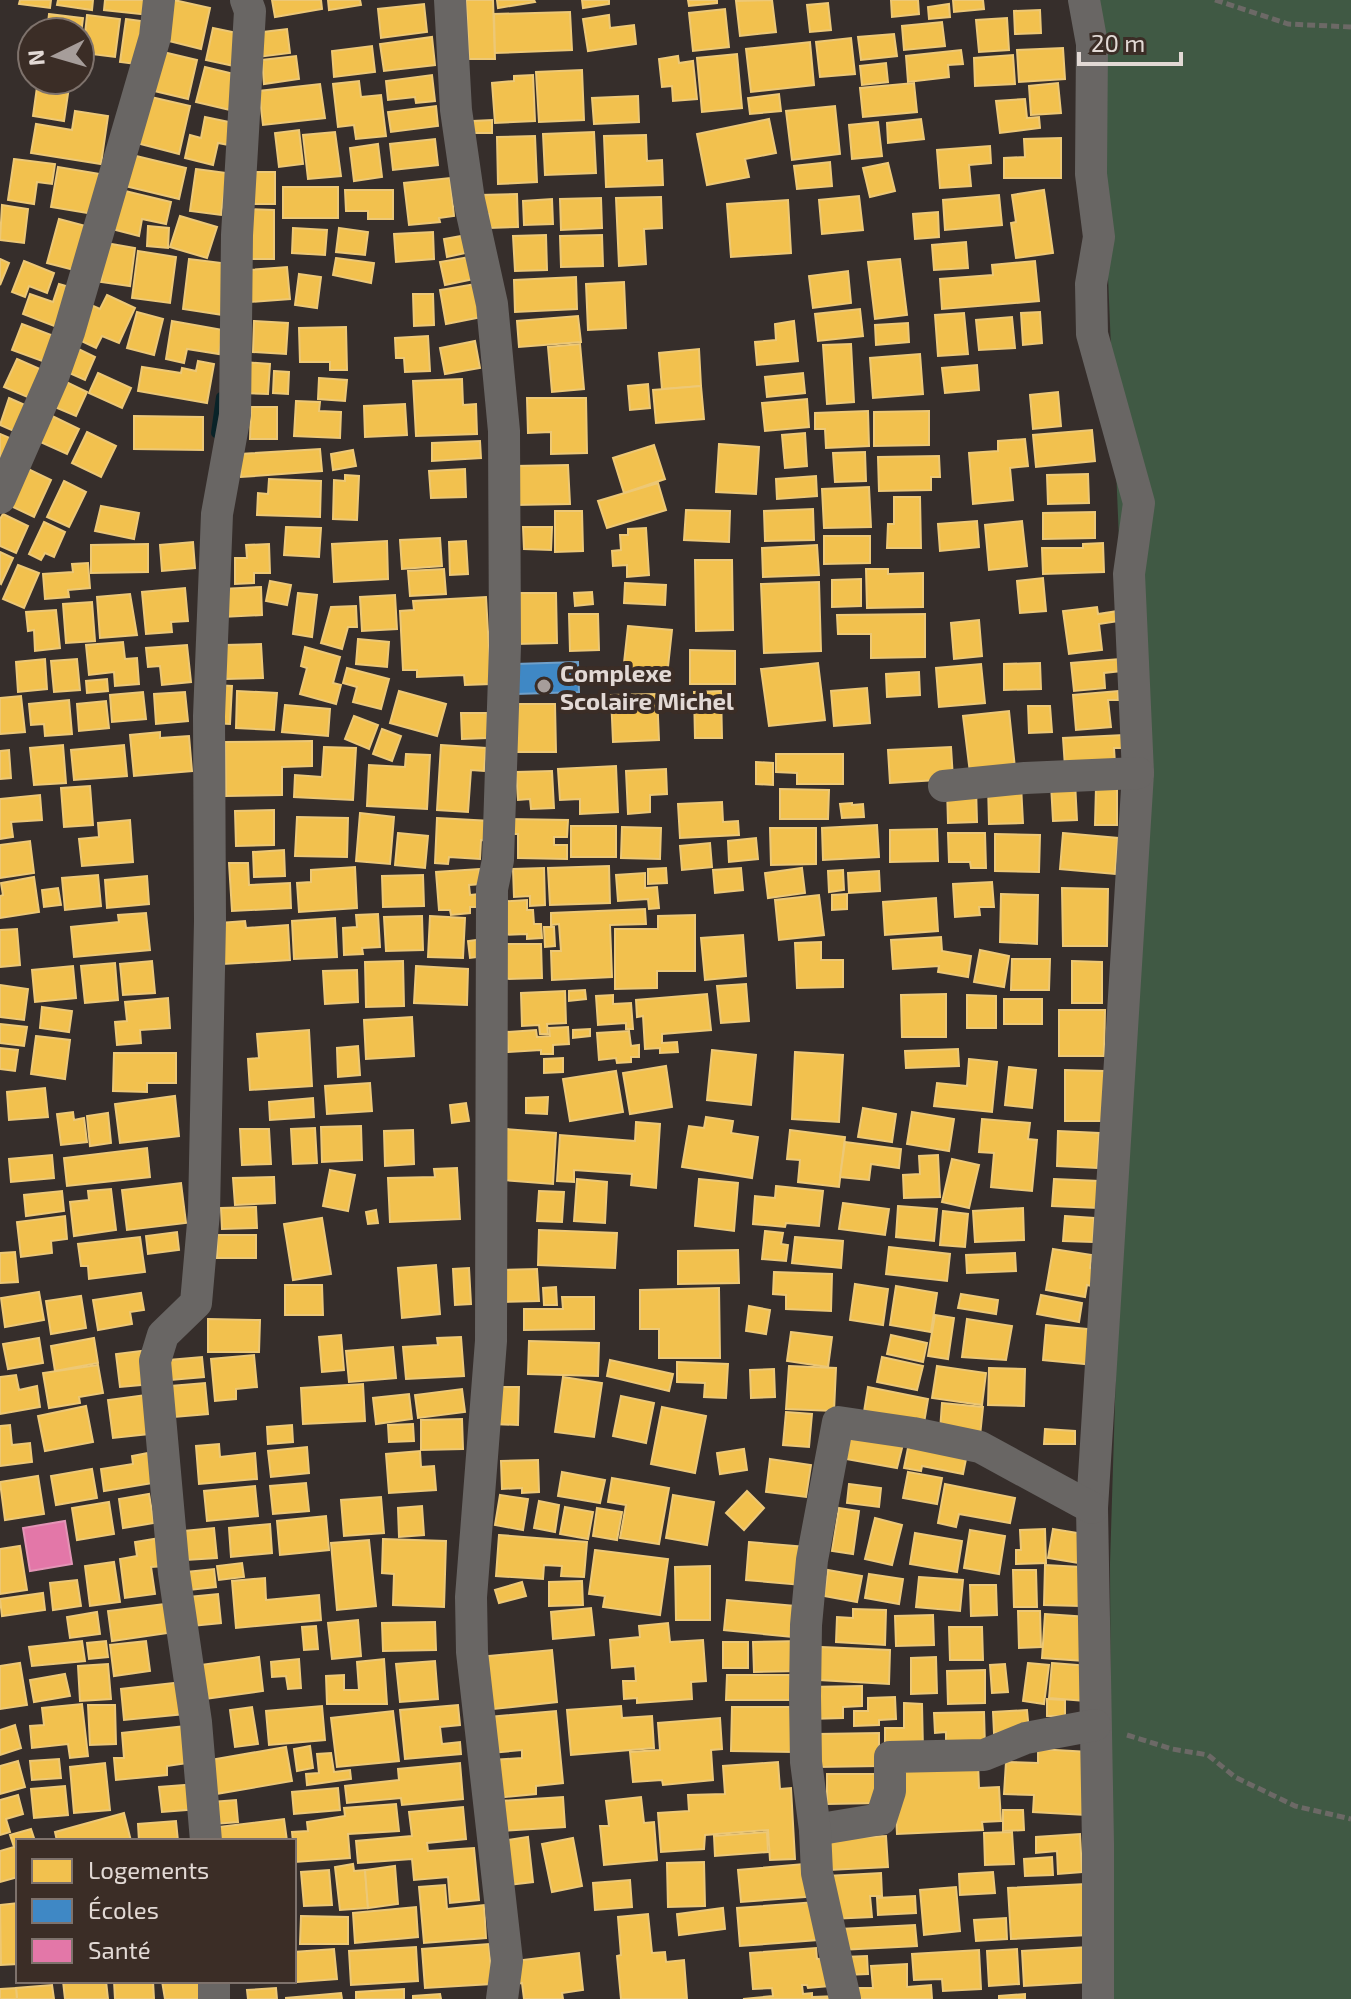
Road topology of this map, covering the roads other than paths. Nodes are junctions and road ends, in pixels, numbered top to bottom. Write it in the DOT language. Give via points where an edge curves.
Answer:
graph roads {
  1 [pos="159,0"];
  2 [pos="246,0"];
  3 [pos="450,0"];
  4 [pos="1084,0"];
  5 [pos="0,498"];
  6 [pos="1138,773"];
  7 [pos="944,786"];
  8 [pos="1092,1508"];
  9 [pos="1095,1725"];
  10 [pos="815,1830"];
  11 [pos="206,1839"];
  12 [pos="502,1999"];
  13 [pos="845,1999"];
  14 [pos="1098,1999"];
  1 -- 5 [label="street" via="155,37 69,332"];
  2 -- 11 [label="street" via="250,11 237,235 235,415 217,514 209,716 204,1212 196,1303 163,1335 155,1361"];
  3 -- 12 [label="street" via="456,110 492,304 504,431 505,646 498,860 492,889 491,1341 471,1597 472,1652 507,1961"];
  4 -- 6 [label="street" via="1092,44 1091,174 1099,237 1091,284 1092,334 1139,503 1129,574"];
  6 -- 7 [label="street"];
  6 -- 8 [label="street"];
  8 -- 9 [label="street"];
  8 -- 10 [label="street" via="980,1447 838,1422 812,1560 806,1625 806,1762"];
  9 -- 10 [label="street" via="1026,1738 984,1755 890,1757 890,1791 881,1819"];
  9 -- 14 [label="street"];
  10 -- 13 [label="street" via="817,1873"];
}
